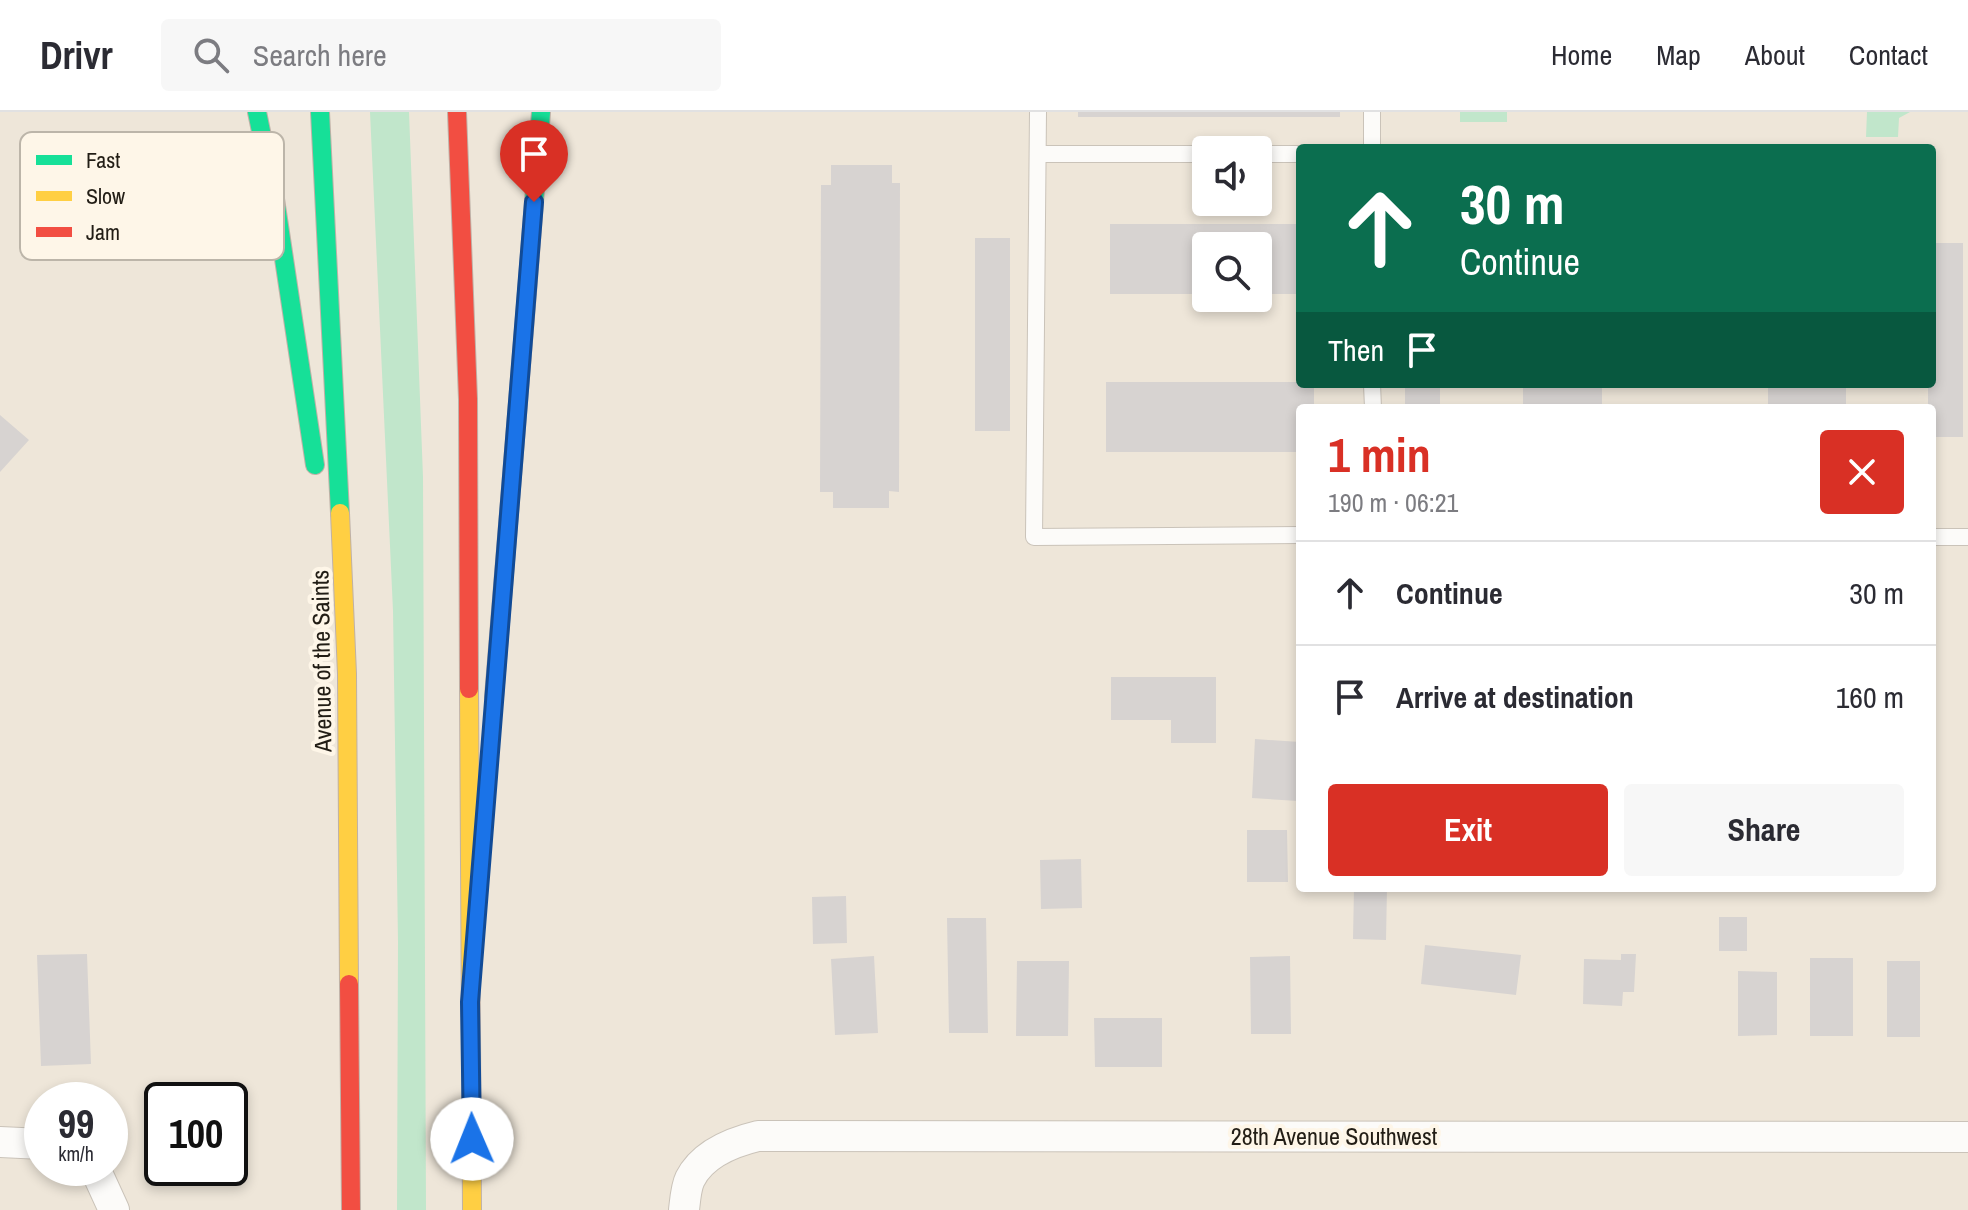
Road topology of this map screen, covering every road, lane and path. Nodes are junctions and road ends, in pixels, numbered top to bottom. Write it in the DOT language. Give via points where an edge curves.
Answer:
graph roads {
  1 [pos="257,112"];
  2 [pos="320,112"];
  3 [pos="457,112"];
  4 [pos="541,112"];
  5 [pos="1038,112"];
  6 [pos="1372,112"];
  7 [pos="261,132"];
  8 [pos="1372,144"];
  9 [pos="1038,154"];
  10 [pos="1192,154"];
  11 [pos="1272,154"];
  12 [pos="1296,154"];
  13 [pos="284,258"];
  14 [pos="1296,535"];
  15 [pos="1936,537"];
  16 [pos="1968,537"];
  17 [pos="347,674"];
  18 [pos="493,720"];
  19 [pos="488,782"];
  20 [pos="470,1002"];
  21 [pos="1968,1137"];
  22 [pos="0,1142"];
  23 [pos="24,1143"];
  24 [pos="101,1186"];
  25 [pos="114,1210"];
  26 [pos="351,1210"];
  27 [pos="472,1210"];
  28 [pos="684,1210"];
  1 -- 7 [label="highway"];
  2 -- 17 [label="highway, Avenue of the Saints"];
  3 -- 20 [label="highway" via="468,399"];
  4 -- 18 [label="highway"];
  5 -- 9 [label="lane"];
  6 -- 8 [label="lane"];
  9 -- 10 [label="lane"];
  9 -- 14 [label="lane" via="1034,537"];
  11 -- 12 [label="lane"];
  13 -- 17 [label="highway"];
  15 -- 16 [label="lane"];
  17 -- 26 [label="highway, Avenue of the Saints"];
  19 -- 20 [label="highway"];
  20 -- 27 [label="highway"];
  21 -- 28 [label="street, 28th Avenue Southwest" via="758,1136 728,1143 708,1160 690,1178"];
  22 -- 23 [label="street"];
  24 -- 25 [label="street"];
}
